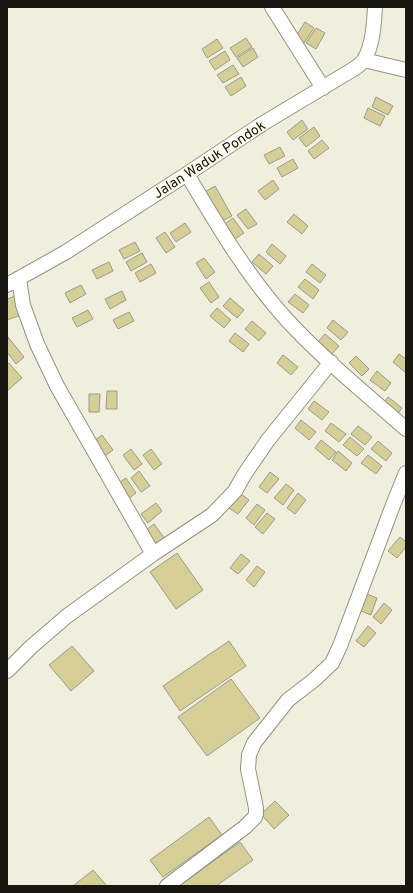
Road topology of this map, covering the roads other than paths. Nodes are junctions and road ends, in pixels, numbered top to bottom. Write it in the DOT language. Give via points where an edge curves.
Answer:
graph roads {
  1 [pos="272,7"];
  2 [pos="375,7"];
  3 [pos="364,60"];
  4 [pos="406,70"];
  5 [pos="323,88"];
  6 [pos="187,174"];
  7 [pos="13,282"];
  8 [pos="331,362"];
  9 [pos="406,429"];
  10 [pos="406,473"];
  11 [pos="154,554"];
  12 [pos="7,671"];
  13 [pos="167,886"];
  1 -- 5 [label="street"];
  2 -- 3 [label="street" via="371,40"];
  3 -- 4 [label="street"];
  3 -- 5 [label="street, Jalan Waduk Pondok"];
  5 -- 6 [label="street, Jalan Waduk Pondok" via="262,124"];
  6 -- 7 [label="street, Jalan Waduk Pondok" via="66,252"];
  6 -- 8 [label="street" via="253,280 287,320"];
  7 -- 11 [label="street" via="36,344 57,386"];
  8 -- 9 [label="street"];
  8 -- 11 [label="street" via="268,440 235,491 212,515"];
  10 -- 13 [label="street" via="332,663 288,700 254,743 249,755 248,769 256,808 255,817"];
  11 -- 12 [label="street" via="67,616"];
}
